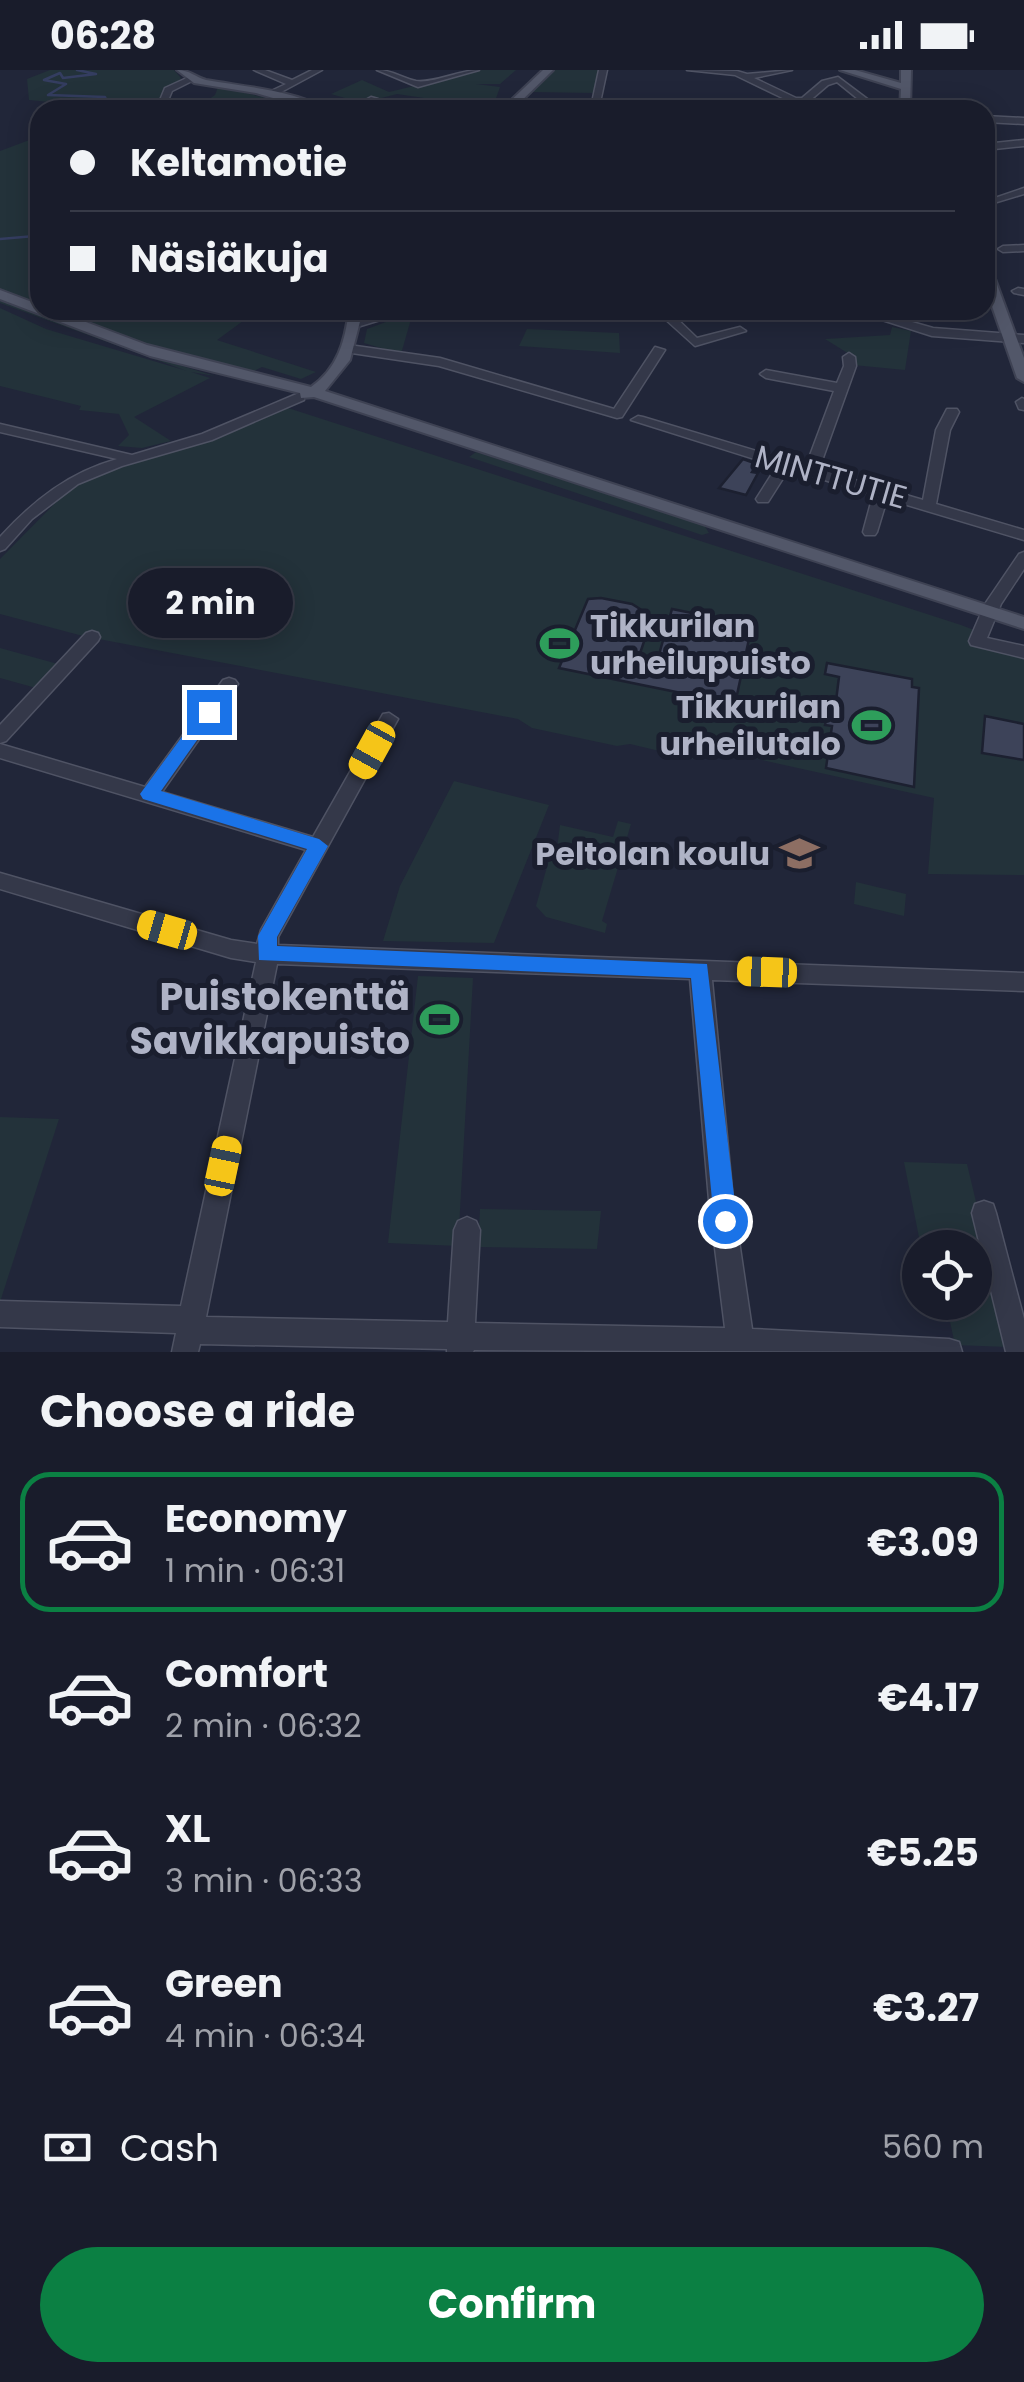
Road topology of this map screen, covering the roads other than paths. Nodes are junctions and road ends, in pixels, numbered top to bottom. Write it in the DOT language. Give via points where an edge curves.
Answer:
graph roads {
  1 [pos="258,70"];
  2 [pos="318,70"];
  3 [pos="381,70"];
  4 [pos="548,70"];
  5 [pos="603,70"];
  6 [pos="691,70"];
  7 [pos="788,70"];
  8 [pos="906,70"];
  9 [pos="467,71"];
  10 [pos="186,75"];
  11 [pos="844,75"];
  12 [pos="745,77"];
  13 [pos="292,83"];
  14 [pos="904,87"];
  15 [pos="272,94"];
  16 [pos="597,98"];
  17 [pos="164,100"];
  18 [pos="291,100"];
  19 [pos="516,100"];
  20 [pos="796,100"];
  21 [pos="805,100"];
  22 [pos="864,100"];
  23 [pos="904,100"];
  24 [pos="995,119"];
  25 [pos="1024,121"];
  26 [pos="1024,143"];
  27 [pos="995,146"];
  28 [pos="1024,192"];
  29 [pos="997,199"];
  30 [pos="1024,248"];
  31 [pos="1003,249"];
  32 [pos="0,294"];
  33 [pos="995,302"];
  34 [pos="30,305"];
  35 [pos="68,320"];
  36 [pos="354,320"];
  37 [pos="672,320"];
  38 [pos="888,320"];
  39 [pos="914,320"];
  40 [pos="912,328"];
  41 [pos="740,331"];
  42 [pos="1024,338"];
  43 [pos="1006,339"];
  44 [pos="659,350"];
  45 [pos="347,355"];
  46 [pos="849,357"];
  47 [pos="766,374"];
  48 [pos="1024,378"];
  49 [pos="841,388"];
  50 [pos="306,393"];
  51 [pos="952,412"];
  52 [pos="638,420"];
  53 [pos="0,428"];
  54 [pos="126,457"];
  55 [pos="785,464"];
  56 [pos="811,471"];
  57 [pos="882,490"];
  58 [pos="763,498"];
  59 [pos="929,505"];
  60 [pos="870,532"];
  61 [pos="1024,536"];
  62 [pos="0,546"];
  63 [pos="1024,557"];
  64 [pos="986,616"];
  65 [pos="1024,623"];
  66 [pos="1024,634"];
  67 [pos="92,637"];
  68 [pos="1024,652"];
  69 [pos="229,684"];
  70 [pos="390,719"];
  71 [pos="0,736"];
  72 [pos="0,751"];
  73 [pos="149,794"];
  74 [pos="319,846"];
  75 [pos="0,880"];
  76 [pos="266,954"];
  77 [pos="700,970"];
  78 [pos="1024,982"];
  79 [pos="984,1213"];
  80 [pos="467,1230"];
  81 [pos="0,1314"];
  82 [pos="188,1334"];
  83 [pos="461,1345"];
  84 [pos="738,1347"];
  85 [pos="949,1352"];
  86 [pos="1019,1352"];
  1 -- 13 [label="street"];
  2 -- 13 [label="street"];
  3 -- 9 [label="street" via="418,85"];
  4 -- 19 [label="main road"];
  5 -- 16 [label="street"];
  6 -- 12 [label="street"];
  7 -- 12 [label="street"];
  8 -- 14 [label="main road"];
  10 -- 15 [label="main road"];
  10 -- 17 [label="street"];
  11 -- 14 [label="main road"];
  11 -- 21 [label="street"];
  11 -- 22 [label="street"];
  12 -- 20 [label="street"];
  13 -- 15 [label="street"];
  14 -- 23 [label="main road"];
  15 -- 18 [label="main road"];
  24 -- 25 [label="street"];
  26 -- 27 [label="street"];
  28 -- 29 [label="street"];
  30 -- 31 [label="street"];
  32 -- 34 [label="main road"];
  33 -- 43 [label="main road"];
  35 -- 50 [label="main road" via="142,348"];
  36 -- 45 [label="main road"];
  37 -- 41 [label="street" via="696,342"];
  38 -- 40 [label="street"];
  39 -- 40 [label="street"];
  40 -- 43 [label="street"];
  42 -- 43 [label="street"];
  43 -- 48 [label="main road"];
  44 -- 45 [label="street" via="617,414 440,362"];
  45 -- 50 [label="main road"];
  46 -- 49 [label="street"];
  47 -- 49 [label="street"];
  49 -- 56 [label="street"];
  50 -- 54 [label="street" via="205,437"];
  50 -- 64 [label="main road"];
  51 -- 59 [label="street"];
  52 -- 55 [label="street, MINTTUTIE"];
  53 -- 54 [label="street"];
  54 -- 62 [label="street" via="61,484"];
  55 -- 56 [label="street, MINTTUTIE"];
  55 -- 58 [label="street"];
  56 -- 57 [label="street, MINTTUTIE"];
  57 -- 59 [label="street, MINTTUTIE"];
  57 -- 60 [label="street"];
  59 -- 61 [label="street, MINTTUTIE"];
  63 -- 64 [label="street"];
  64 -- 65 [label="main road"];
  64 -- 66 [label="main road"];
  64 -- 68 [label="street" via="976,641"];
  67 -- 71 [label="street"];
  69 -- 73 [label="street"];
  70 -- 74 [label="street"];
  72 -- 73 [label="street"];
  73 -- 74 [label="street"];
  74 -- 76 [label="street" via="268,936"];
  75 -- 76 [label="street"];
  76 -- 77 [label="street"];
  76 -- 82 [label="street"];
  77 -- 78 [label="street"];
  77 -- 84 [label="street"];
  79 -- 86 [label="street"];
  80 -- 83 [label="street"];
  81 -- 82 [label="street"];
  82 -- 83 [label="street"];
  83 -- 84 [label="street"];
  84 -- 85 [label="street"];
}
